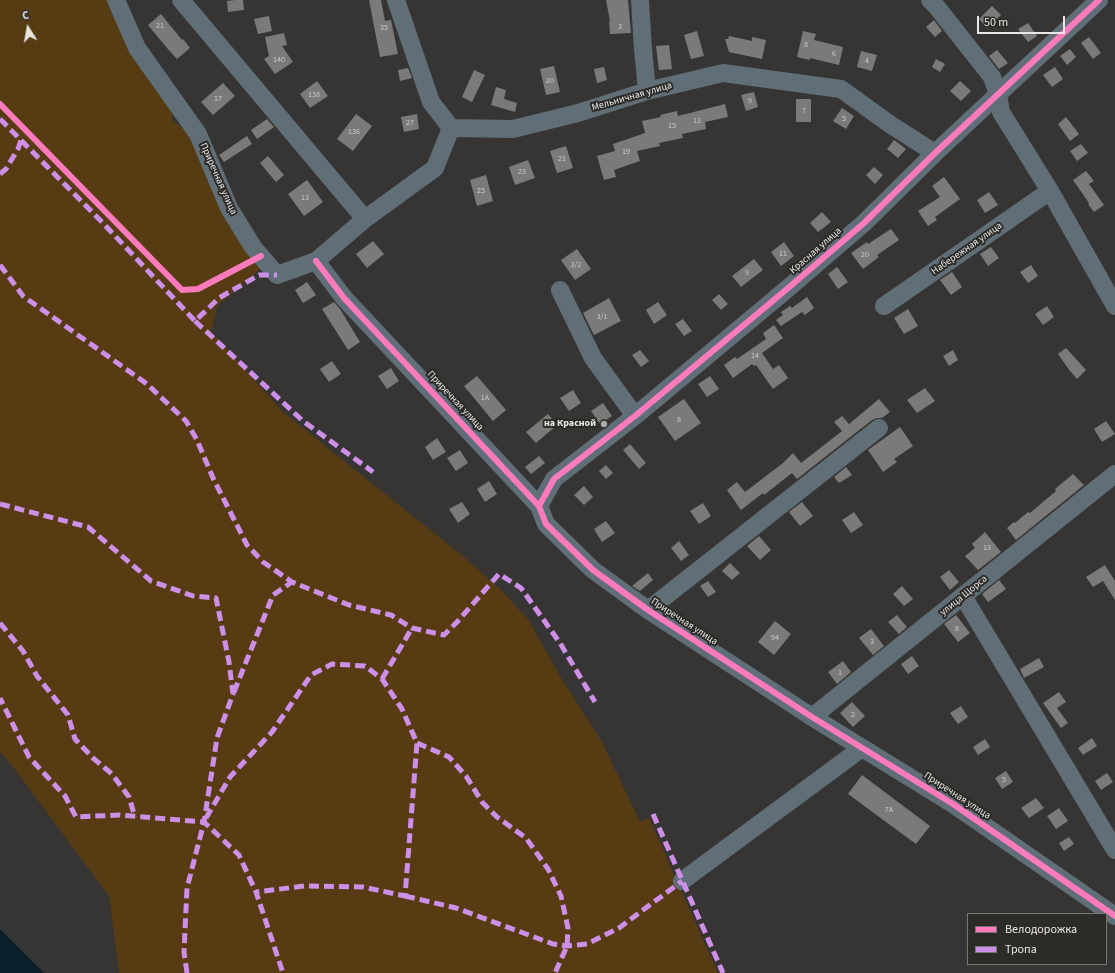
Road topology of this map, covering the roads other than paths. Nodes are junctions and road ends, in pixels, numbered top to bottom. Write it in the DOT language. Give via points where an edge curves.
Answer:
graph roads {
  1 [pos="116,0"];
  2 [pos="181,0"];
  3 [pos="396,0"];
  4 [pos="640,0"];
  5 [pos="930,0"];
  6 [pos="1099,0"];
  7 [pos="647,91"];
  8 [pos="998,95"];
  9 [pos="451,128"];
  10 [pos="935,153"];
  11 [pos="1050,191"];
  12 [pos="365,219"];
  13 [pos="316,261"];
  14 [pos="560,290"];
  15 [pos="884,306"];
  16 [pos="1115,306"];
  17 [pos="635,416"];
  18 [pos="880,428"];
  19 [pos="1115,474"];
  20 [pos="539,506"];
  21 [pos="963,596"];
  22 [pos="648,610"];
  23 [pos="812,717"];
  24 [pos="862,748"];
  25 [pos="1115,850"];
  26 [pos="682,881"];
  27 [pos="1115,916"];
  1 -- 13 [label="street, Приречная улица" via="138,48 198,134 229,208 253,247 277,274"];
  2 -- 12 [label="street"];
  3 -- 9 [label="street" via="432,102"];
  4 -- 7 [label="street"];
  5 -- 8 [label="street" via="992,76"];
  6 -- 8 [label="street, Красная улица"];
  7 -- 9 [label="street, Мельничная улица" via="578,113 513,129"];
  7 -- 10 [label="street, Мельничная улица" via="723,73 841,89"];
  8 -- 10 [label="street, Красная улица"];
  8 -- 11 [label="street" via="1001,112"];
  9 -- 12 [label="street" via="435,168"];
  10 -- 17 [label="street, Красная улица" via="864,223"];
  11 -- 15 [label="street, Набережная улица"];
  11 -- 16 [label="street"];
  12 -- 13 [label="street"];
  13 -- 20 [label="street, Приречная улица" via="344,298"];
  14 -- 17 [label="street" via="593,358"];
  17 -- 20 [label="street, Красная улица" via="554,479"];
  18 -- 22 [label="street, Приречная улица"];
  19 -- 21 [label="street, улица Щорса"];
  20 -- 22 [label="street, Приречная улица" via="546,524 593,570"];
  21 -- 23 [label="street, улица Щорса"];
  21 -- 25 [label="street"];
  22 -- 23 [label="street, Приречная улица"];
  23 -- 24 [label="street, Приречная улица"];
  24 -- 26 [label="street"];
  24 -- 27 [label="street, Приречная улица" via="953,804"];
}
